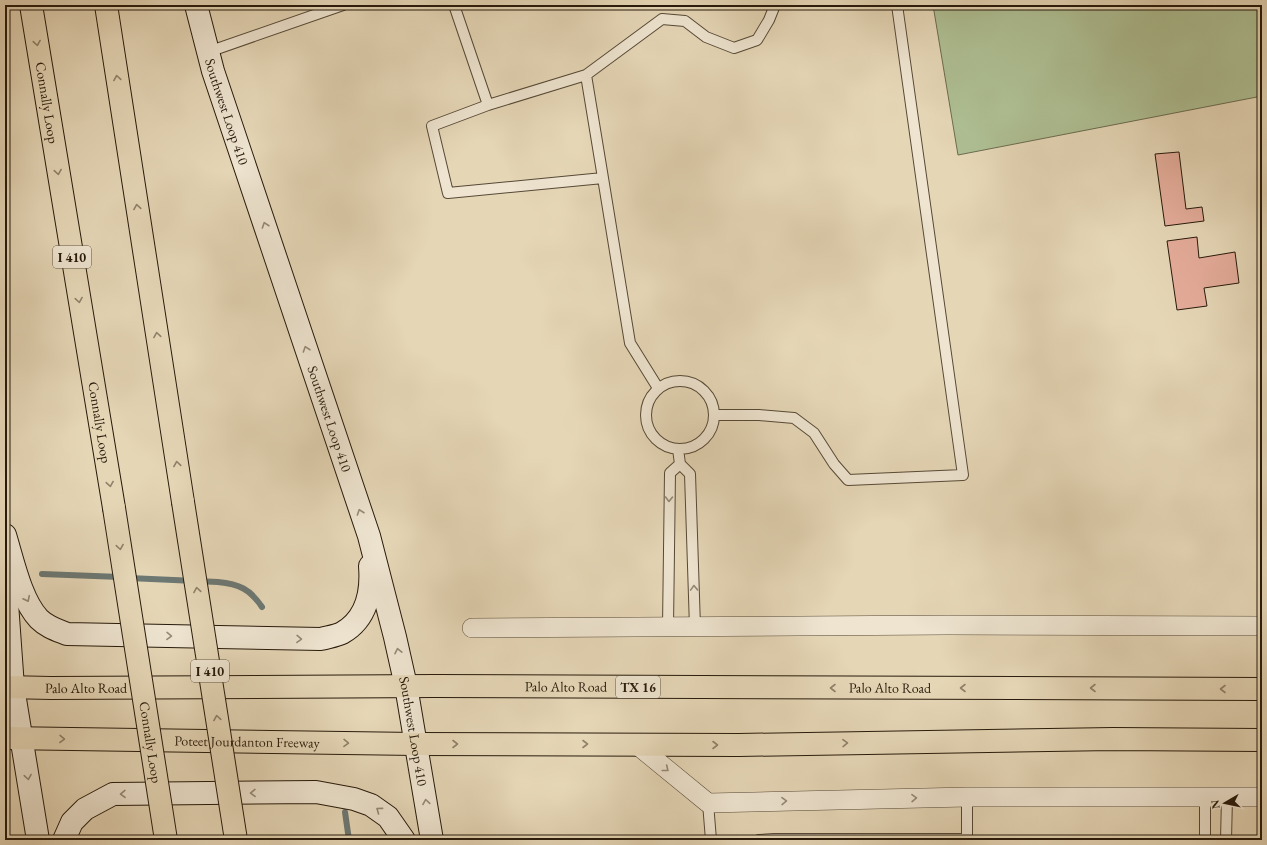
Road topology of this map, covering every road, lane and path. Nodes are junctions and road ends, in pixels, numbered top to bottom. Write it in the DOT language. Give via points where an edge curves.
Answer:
graph roads {
  1 [pos="31,5"];
  2 [pos="106,5"];
  3 [pos="196,5"];
  4 [pos="343,5"];
  5 [pos="454,5"];
  6 [pos="775,5"];
  7 [pos="897,5"];
  8 [pos="208,52"];
  9 [pos="586,75"];
  10 [pos="488,105"];
  11 [pos="603,178"];
  12 [pos="658,388"];
  13 [pos="714,415"];
  14 [pos="678,448"];
  15 [pos="680,464"];
  16 [pos="5,536"];
  17 [pos="369,536"];
  18 [pos="5,574"];
  19 [pos="5,579"];
  20 [pos="1262,626"];
  21 [pos="668,627"];
  22 [pos="696,627"];
  23 [pos="472,628"];
  24 [pos="406,686"];
  25 [pos="9,687"];
  26 [pos="1262,689"];
  27 [pos="14,739"];
  28 [pos="1262,740"];
  29 [pos="416,744"];
  30 [pos="636,744"];
  31 [pos="967,797"];
  32 [pos="1205,797"];
  33 [pos="1226,797"];
  34 [pos="1262,797"];
  35 [pos="708,803"];
  36 [pos="967,839"];
  37 [pos="38,840"];
  38 [pos="64,840"];
  39 [pos="166,840"];
  40 [pos="236,840"];
  41 [pos="404,840"];
  42 [pos="432,840"];
  43 [pos="710,840"];
  44 [pos="759,840"];
  45 [pos="1205,840"];
  46 [pos="1226,840"];
  1 -- 39 [label="main road, Connally Loop / I 410, one-way, bridge"];
  40 -- 2 [label="main road, I 410, one-way, bridge"];
  3 -- 8 [label="main road, Southwest Loop 410"];
  4 -- 8 [label="lane"];
  5 -- 10 [label="lane"];
  6 -- 9 [label="lane" via="757,40 734,48 706,37 685,21 662,19"];
  7 -- 13 [label="lane" via="963,475 848,480 814,433 794,418"];
  17 -- 8 [label="main road, Southwest Loop 410, one-way"];
  9 -- 10 [label="lane"];
  9 -- 11 [label="lane"];
  10 -- 11 [label="lane" via="432,126 448,193"];
  11 -- 12 [label="lane" via="630,342"];
  12 -- 13 [label="lane" via="678,381 689,382 707,394"];
  12 -- 14 [label="lane" via="647,407 649,429 665,445"];
  13 -- 14 [label="lane" via="712,426 706,436 687,448"];
  14 -- 15 [label="lane"];
  15 -- 21 [label="lane, one-way" via="670,473"];
  22 -- 15 [label="lane, one-way" via="690,474"];
  16 -- 17 [label="main road, one-way" via="19,582 39,619 51,628 67,634 322,639 341,633 356,623 365,608 371,583"];
  24 -- 17 [label="main road, Southwest Loop 410, one-way"];
  18 -- 19 [label="main road"];
  19 -- 25 [label="main road"];
  20 -- 22 [label="street"];
  21 -- 22 [label="street"];
  21 -- 23 [label="street"];
  24 -- 25 [label="main road, Palo Alto Road / TX 16"];
  26 -- 24 [label="main road, Palo Alto Road / TX 16, one-way"];
  24 -- 29 [label="main road, Southwest Loop 410"];
  25 -- 27 [label="main road"];
  27 -- 29 [label="main road, Poteet Jourdanton Freeway, one-way"];
  27 -- 37 [label="main road, one-way"];
  30 -- 28 [label="main road, one-way"];
  29 -- 30 [label="main road, one-way"];
  42 -- 29 [label="main road, Southwest Loop 410, one-way"];
  30 -- 35 [label="street, one-way"];
  31 -- 32 [label="street"];
  35 -- 31 [label="street, one-way"];
  31 -- 36 [label="lane"];
  32 -- 33 [label="street"];
  32 -- 45 [label="lane"];
  33 -- 34 [label="street"];
  33 -- 46 [label="lane"];
  35 -- 43 [label="lane"];
  36 -- 44 [label="lane"];
  41 -- 38 [label="main road, one-way" via="388,817 371,805 316,792 113,794 85,809 72,822"];
}
